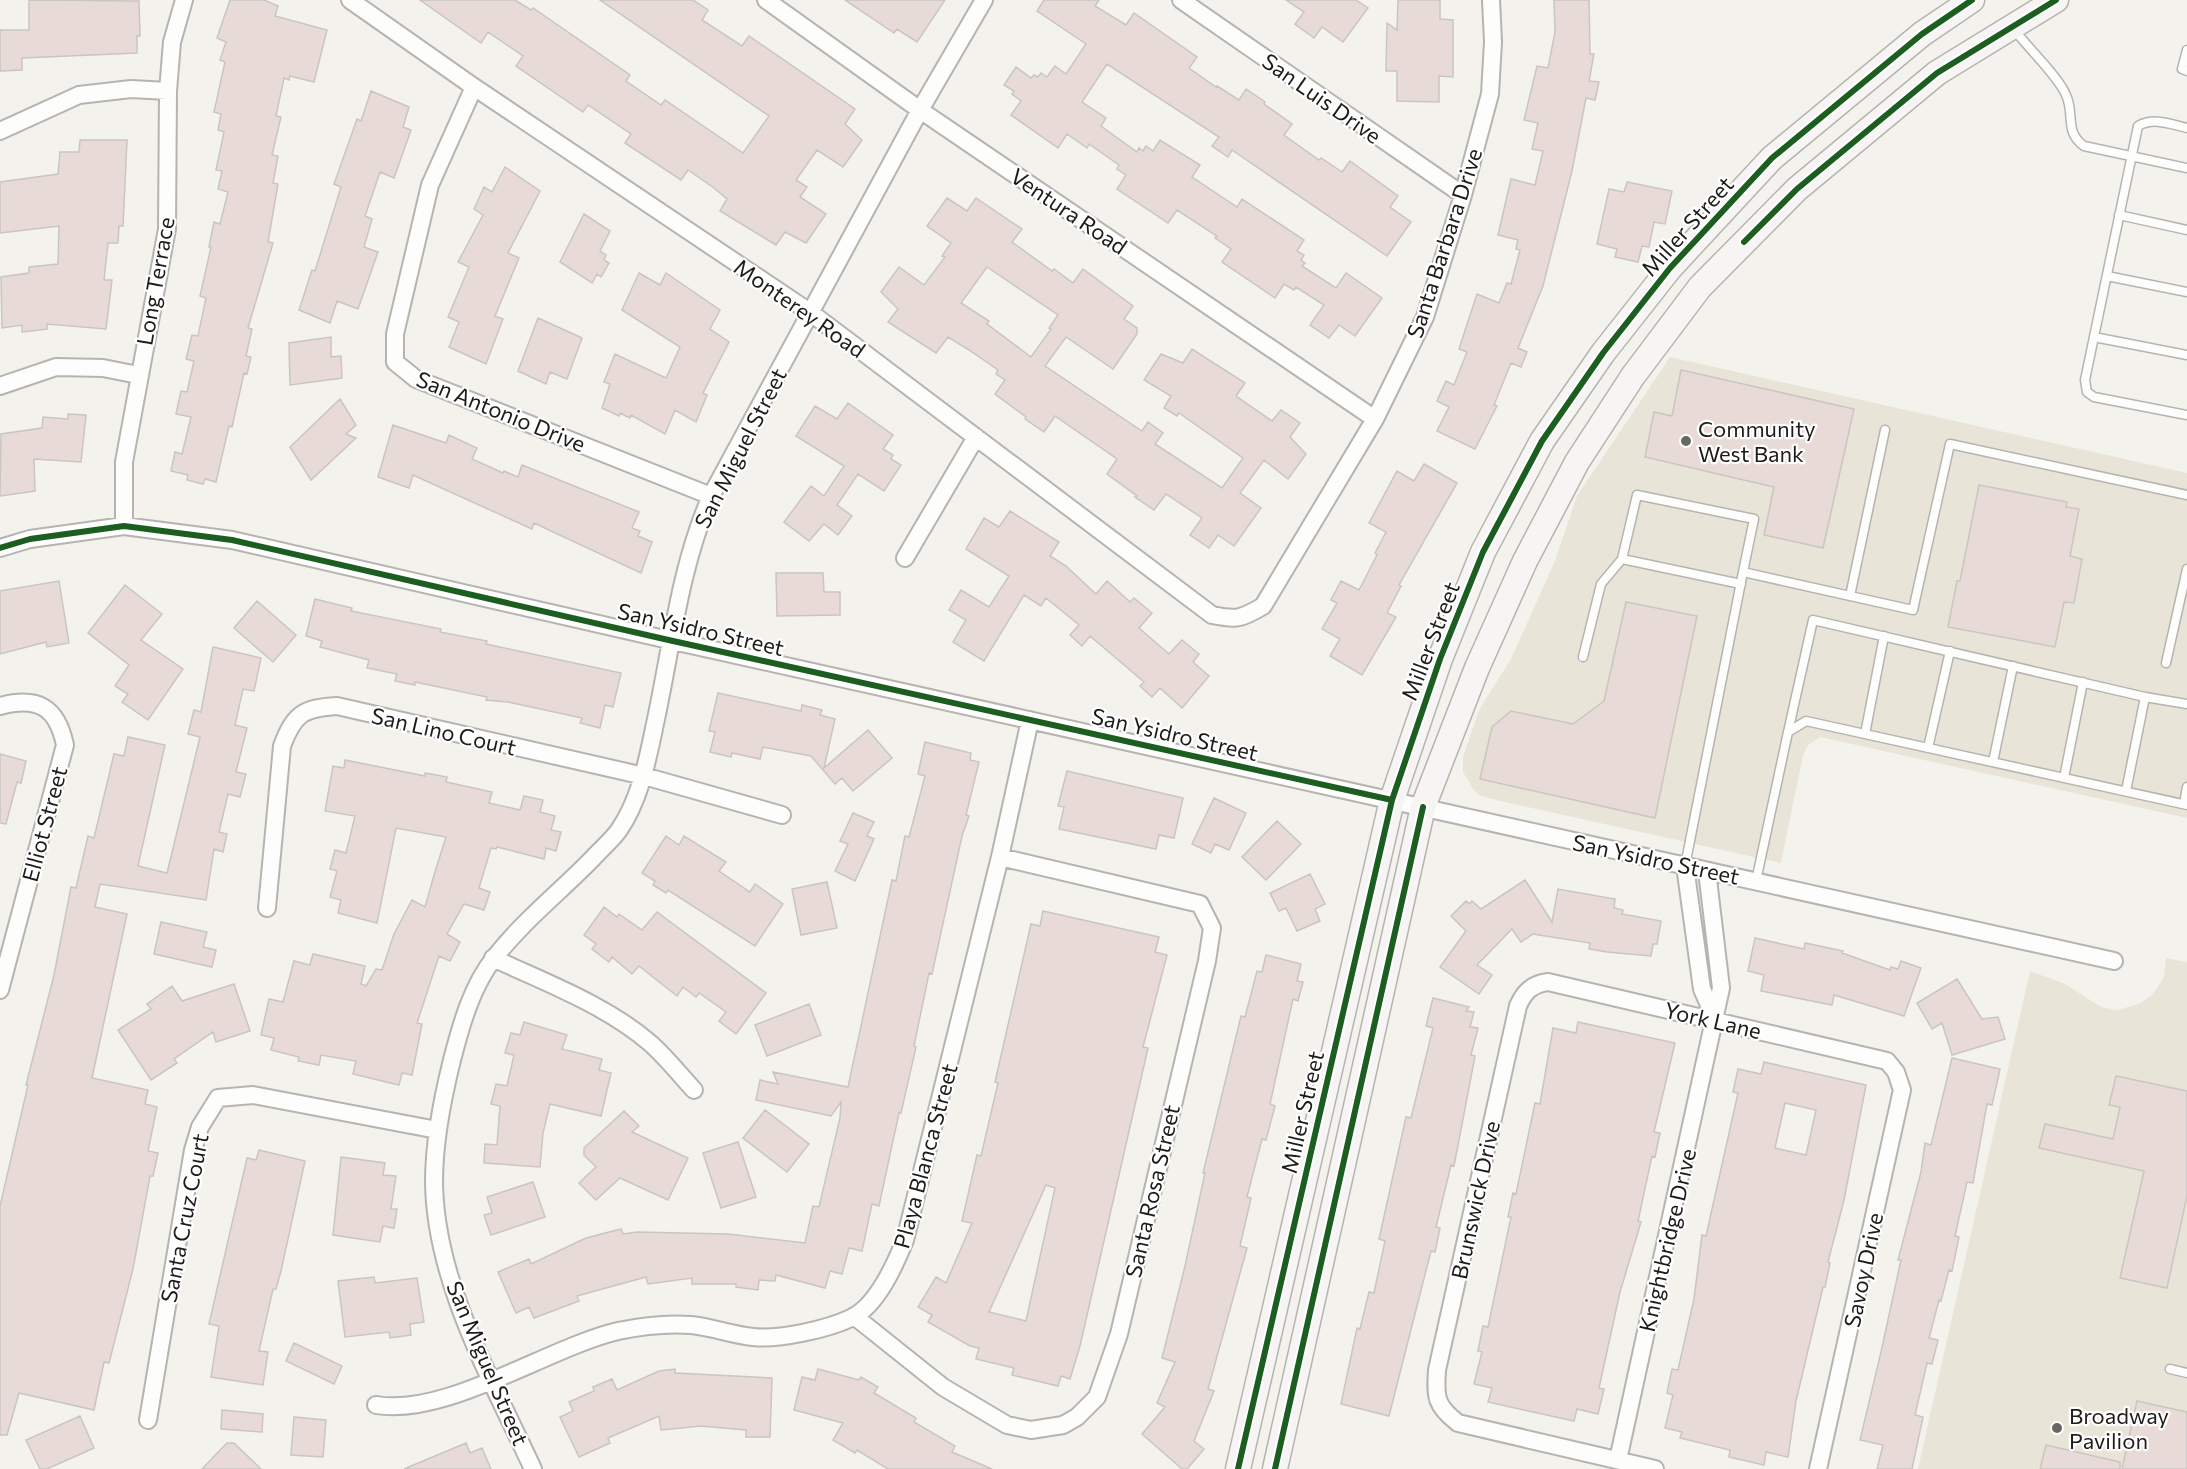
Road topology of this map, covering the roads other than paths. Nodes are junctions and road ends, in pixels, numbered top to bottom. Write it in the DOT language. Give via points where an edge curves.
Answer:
graph roads {
  1 [pos="184,0"];
  2 [pos="350,0"];
  3 [pos="766,0"];
  4 [pos="984,0"];
  5 [pos="1181,0"];
  6 [pos="1491,0"];
  7 [pos="1972,0"];
  8 [pos="2056,0"];
  9 [pos="2011,26"];
  10 [pos="2187,50"];
  11 [pos="2187,70"];
  12 [pos="474,87"];
  13 [pos="168,91"];
  14 [pos="920,110"];
  15 [pos="2187,128"];
  16 [pos="0,131"];
  17 [pos="2132,156"];
  18 [pos="2187,168"];
  19 [pos="1463,195"];
  20 [pos="2119,215"];
  21 [pos="2187,230"];
  22 [pos="2107,276"];
  23 [pos="2187,292"];
  24 [pos="811,313"];
  25 [pos="2094,337"];
  26 [pos="2187,356"];
  27 [pos="138,375"];
  28 [pos="0,386"];
  29 [pos="2187,415"];
  30 [pos="1375,419"];
  31 [pos="1885,430"];
  32 [pos="976,437"];
  33 [pos="2187,495"];
  34 [pos="711,496"];
  35 [pos="124,526"];
  36 [pos="0,548"];
  37 [pos="905,558"];
  38 [pos="1622,559"];
  39 [pos="2187,569"];
  40 [pos="1743,572"];
  41 [pos="1741,584"];
  42 [pos="1850,596"];
  43 [pos="1244,618"];
  44 [pos="1884,636"];
  45 [pos="673,641"];
  46 [pos="1950,651"];
  47 [pos="1583,657"];
  48 [pos="2166,663"];
  49 [pos="2013,666"];
  50 [pos="2083,682"];
  51 [pos="2145,697"];
  52 [pos="2187,704"];
  53 [pos="0,706"];
  54 [pos="1030,720"];
  55 [pos="1788,732"];
  56 [pos="1865,734"];
  57 [pos="1928,748"];
  58 [pos="1993,762"];
  59 [pos="644,776"];
  60 [pos="2064,778"];
  61 [pos="2187,787"];
  62 [pos="2126,791"];
  63 [pos="1392,800"];
  64 [pos="2186,804"];
  65 [pos="1423,807"];
  66 [pos="782,815"];
  67 [pos="1000,857"];
  68 [pos="1685,866"];
  69 [pos="1707,871"];
  70 [pos="1756,881"];
  71 [pos="267,908"];
  72 [pos="494,958"];
  73 [pos="3,961"];
  74 [pos="2114,961"];
  75 [pos="0,990"];
  76 [pos="1527,991"];
  77 [pos="1716,1021"];
  78 [pos="1896,1072"];
  79 [pos="694,1090"];
  80 [pos="437,1130"];
  81 [pos="854,1316"];
  82 [pos="2170,1369"];
  83 [pos="2187,1372"];
  84 [pos="492,1380"];
  85 [pos="376,1405"];
  86 [pos="148,1420"];
  87 [pos="1618,1460"];
  88 [pos="533,1469"];
  89 [pos="1238,1469"];
  90 [pos="1275,1469"];
  91 [pos="1655,1469"];
  92 [pos="1818,1469"];
  1 -- 13 [label="street, Long Terrace" via="172,42"];
  2 -- 12 [label="street, Monterey Road"];
  3 -- 14 [label="street, Ventura Road"];
  4 -- 14 [label="street, San Miguel Street"];
  5 -- 19 [label="street, San Luis Drive"];
  6 -- 19 [label="street, Santa Barbara Drive" via="1490,94"];
  7 -- 63 [label="street, Miller Street" via="1913,41 1772,159 1670,268 1603,353 1542,441 1483,552 1440,659"];
  8 -- 9 [label="street"];
  9 -- 17 [label="lane" via="2066,94 2072,135 2085,146"];
  9 -- 65 [label="street" via="1937,73 1797,189 1700,287 1633,376 1577,462 1525,561 1477,668"];
  10 -- 11 [label="lane" via="2182,69"];
  12 -- 24 [label="street, Monterey Road"];
  12 -- 34 [label="street, San Antonio Drive" via="430,185 395,334 395,363 417,379"];
  13 -- 16 [label="street" via="131,89 79,95"];
  13 -- 27 [label="street, Long Terrace" via="167,228"];
  14 -- 24 [label="street, San Miguel Street"];
  14 -- 30 [label="street, Ventura Road"];
  15 -- 17 [label="lane" via="2146,122 2138,126"];
  17 -- 18 [label="lane"];
  17 -- 20 [label="lane"];
  19 -- 30 [label="street, Santa Barbara Drive" via="1425,317"];
  20 -- 21 [label="lane"];
  20 -- 22 [label="lane"];
  22 -- 23 [label="lane"];
  22 -- 25 [label="lane"];
  24 -- 32 [label="street, Monterey Road"];
  24 -- 34 [label="street, San Miguel Street"];
  25 -- 26 [label="lane"];
  25 -- 29 [label="lane" via="2085,380 2087,392 2094,397"];
  27 -- 28 [label="street" via="103,368 56,367"];
  27 -- 35 [label="street, Long Terrace" via="124,462"];
  30 -- 43 [label="street, Santa Barbara Drive" via="1263,606"];
  31 -- 42 [label="lane"];
  32 -- 37 [label="street"];
  32 -- 43 [label="street, Monterey Road" via="1212,615"];
  33 -- 42 [label="lane" via="1950,444 1913,610"];
  34 -- 45 [label="street, San Miguel Street" via="692,545"];
  35 -- 36 [label="street, San Ysidro Street" via="30,539"];
  35 -- 45 [label="street, San Ysidro Street" via="232,540"];
  38 -- 40 [label="lane" via="1637,495 1754,519"];
  38 -- 41 [label="lane"];
  38 -- 47 [label="lane" via="1601,584"];
  39 -- 48 [label="lane"];
  40 -- 41 [label="lane"];
  40 -- 42 [label="lane"];
  41 -- 68 [label="lane"];
  44 -- 46 [label="lane"];
  44 -- 55 [label="lane" via="1813,620"];
  44 -- 56 [label="lane"];
  45 -- 54 [label="street, San Ysidro Street"];
  45 -- 59 [label="street, San Miguel Street"];
  46 -- 49 [label="lane"];
  46 -- 57 [label="lane"];
  49 -- 50 [label="lane"];
  49 -- 58 [label="lane"];
  50 -- 51 [label="lane"];
  50 -- 60 [label="lane"];
  51 -- 52 [label="lane"];
  51 -- 62 [label="lane"];
  53 -- 73 [label="street, Elliot Street" via="30,702 46,708 61,724 65,745"];
  54 -- 63 [label="street, San Ysidro Street"];
  54 -- 67 [label="street, Playa Blanca Street"];
  55 -- 56 [label="lane" via="1806,721"];
  55 -- 70 [label="lane"];
  56 -- 57 [label="lane"];
  57 -- 58 [label="lane"];
  58 -- 60 [label="lane"];
  59 -- 66 [label="street, San Lino Court"];
  59 -- 71 [label="street, San Lino Court" via="336,706 314,708 299,715 282,746"];
  59 -- 72 [label="street, San Miguel Street" via="619,831 538,909"];
  60 -- 62 [label="lane"];
  61 -- 64 [label="lane"];
  62 -- 64 [label="lane"];
  63 -- 65 [label="street, San Ysidro Street"];
  63 -- 89 [label="street, Miller Street"];
  65 -- 68 [label="street, San Ysidro Street"];
  65 -- 90 [label="street"];
  67 -- 81 [label="street, Playa Blanca Street" via="905,1240 880,1290"];
  67 -- 81 [label="street, Santa Rosa Street" via="1200,904 1212,928 1119,1334 1097,1397 1063,1425 1031,1430 1007,1425 943,1387"];
  68 -- 69 [label="street, San Ysidro Street"];
  68 -- 77 [label="street" via="1702,989"];
  69 -- 70 [label="street, San Ysidro Street"];
  69 -- 77 [label="street, Knightbridge Drive" via="1721,988"];
  70 -- 74 [label="street, San Ysidro Street"];
  72 -- 79 [label="street" via="622,1023 651,1043"];
  72 -- 80 [label="street, San Miguel Street" via="479,983 460,1031"];
  73 -- 75 [label="street, Elliot Street"];
  76 -- 77 [label="street, York Lane" via="1548,982"];
  76 -- 87 [label="street, Brunswick Drive" via="1518,1006 1435,1393 1442,1411 1458,1423"];
  77 -- 78 [label="street, York Lane" via="1887,1061"];
  77 -- 87 [label="street, Knightbridge Drive"];
  78 -- 92 [label="street, Savoy Drive" via="1902,1090"];
  80 -- 84 [label="street, San Miguel Street" via="437,1221 463,1312"];
  80 -- 86 [label="street, Santa Cruz Court" via="253,1095 218,1098 200,1127 194,1150"];
  81 -- 84 [label="street, Playa Blanca Street" via="832,1326 756,1338 692,1325 656,1324 617,1331"];
  82 -- 83 [label="lane"];
  84 -- 85 [label="street, Playa Blanca Street" via="426,1404 390,1408"];
  84 -- 88 [label="street, San Miguel Street"];
  87 -- 91 [label="street"];
}
